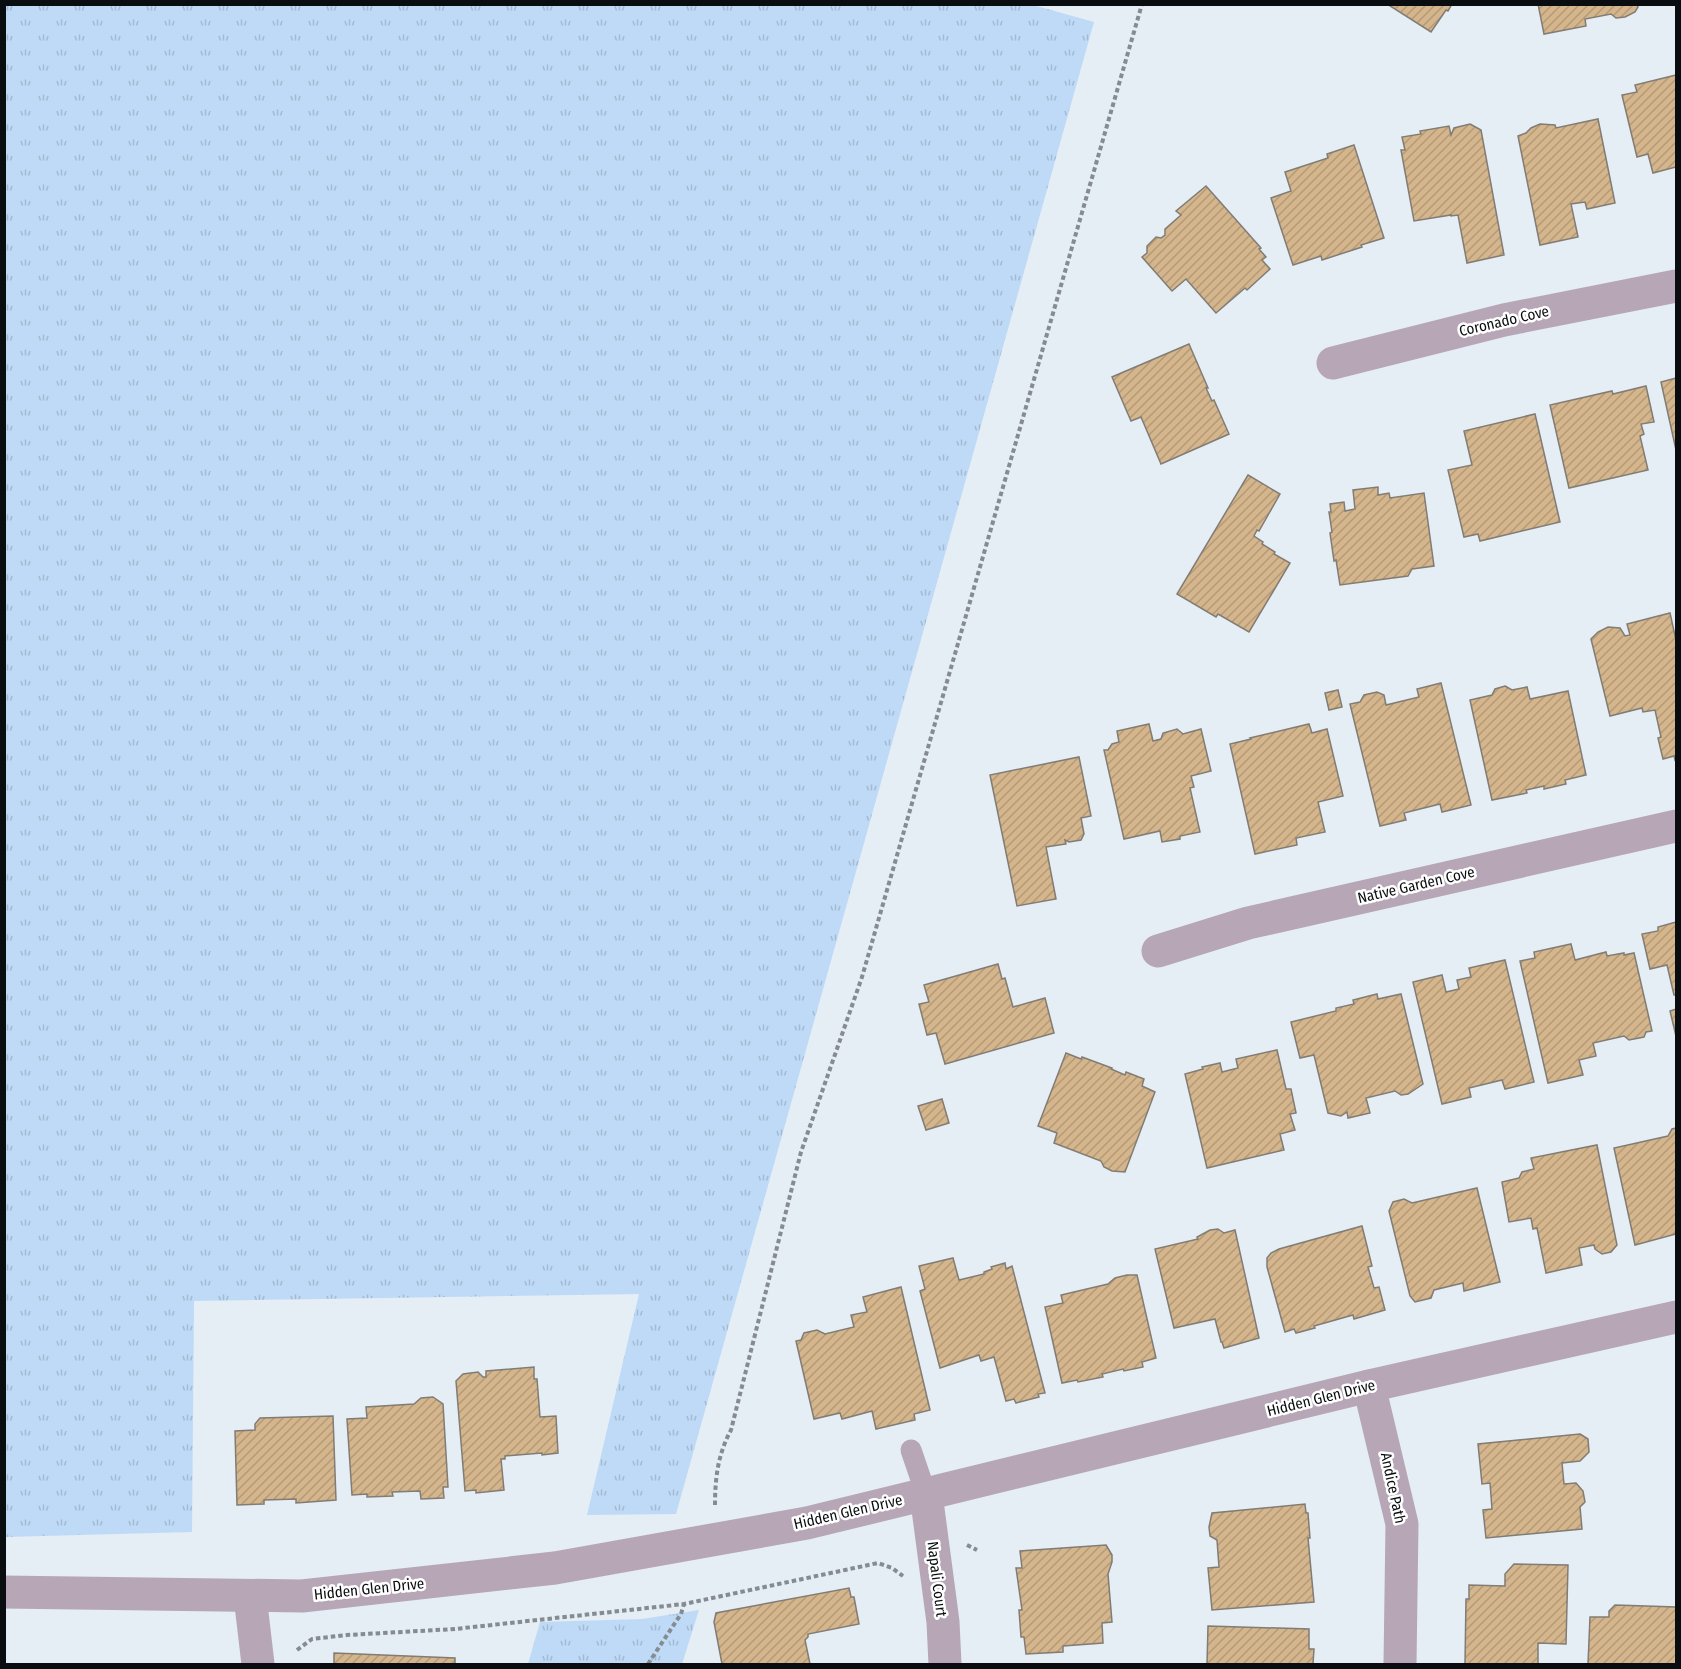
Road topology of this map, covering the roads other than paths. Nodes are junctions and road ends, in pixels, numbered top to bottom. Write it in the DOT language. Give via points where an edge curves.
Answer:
graph roads {
  1 [pos="1677,286"];
  2 [pos="1333,363"];
  3 [pos="1677,826"];
  4 [pos="1158,951"];
  5 [pos="1677,1317"];
  6 [pos="1369,1386"];
  7 [pos="911,1450"];
  8 [pos="927,1494"];
  9 [pos="4,1592"];
  10 [pos="250,1596"];
  11 [pos="258,1665"];
  12 [pos="945,1665"];
  13 [pos="1400,1665"];
  1 -- 2 [label="street, Coronado Cove" via="1504,320"];
  3 -- 4 [label="street, Native Garden Cove" via="1248,923"];
  5 -- 6 [label="street, Hidden Glen Drive"];
  6 -- 8 [label="street, Hidden Glen Drive"];
  6 -- 13 [label="street, Andice Path" via="1402,1524"];
  7 -- 8 [label="lane"];
  8 -- 10 [label="street, Hidden Glen Drive" via="807,1523 555,1568 302,1596"];
  8 -- 12 [label="street, Napali Court"];
  9 -- 10 [label="street, Hidden Glen Drive"];
  10 -- 11 [label="street"];
}
